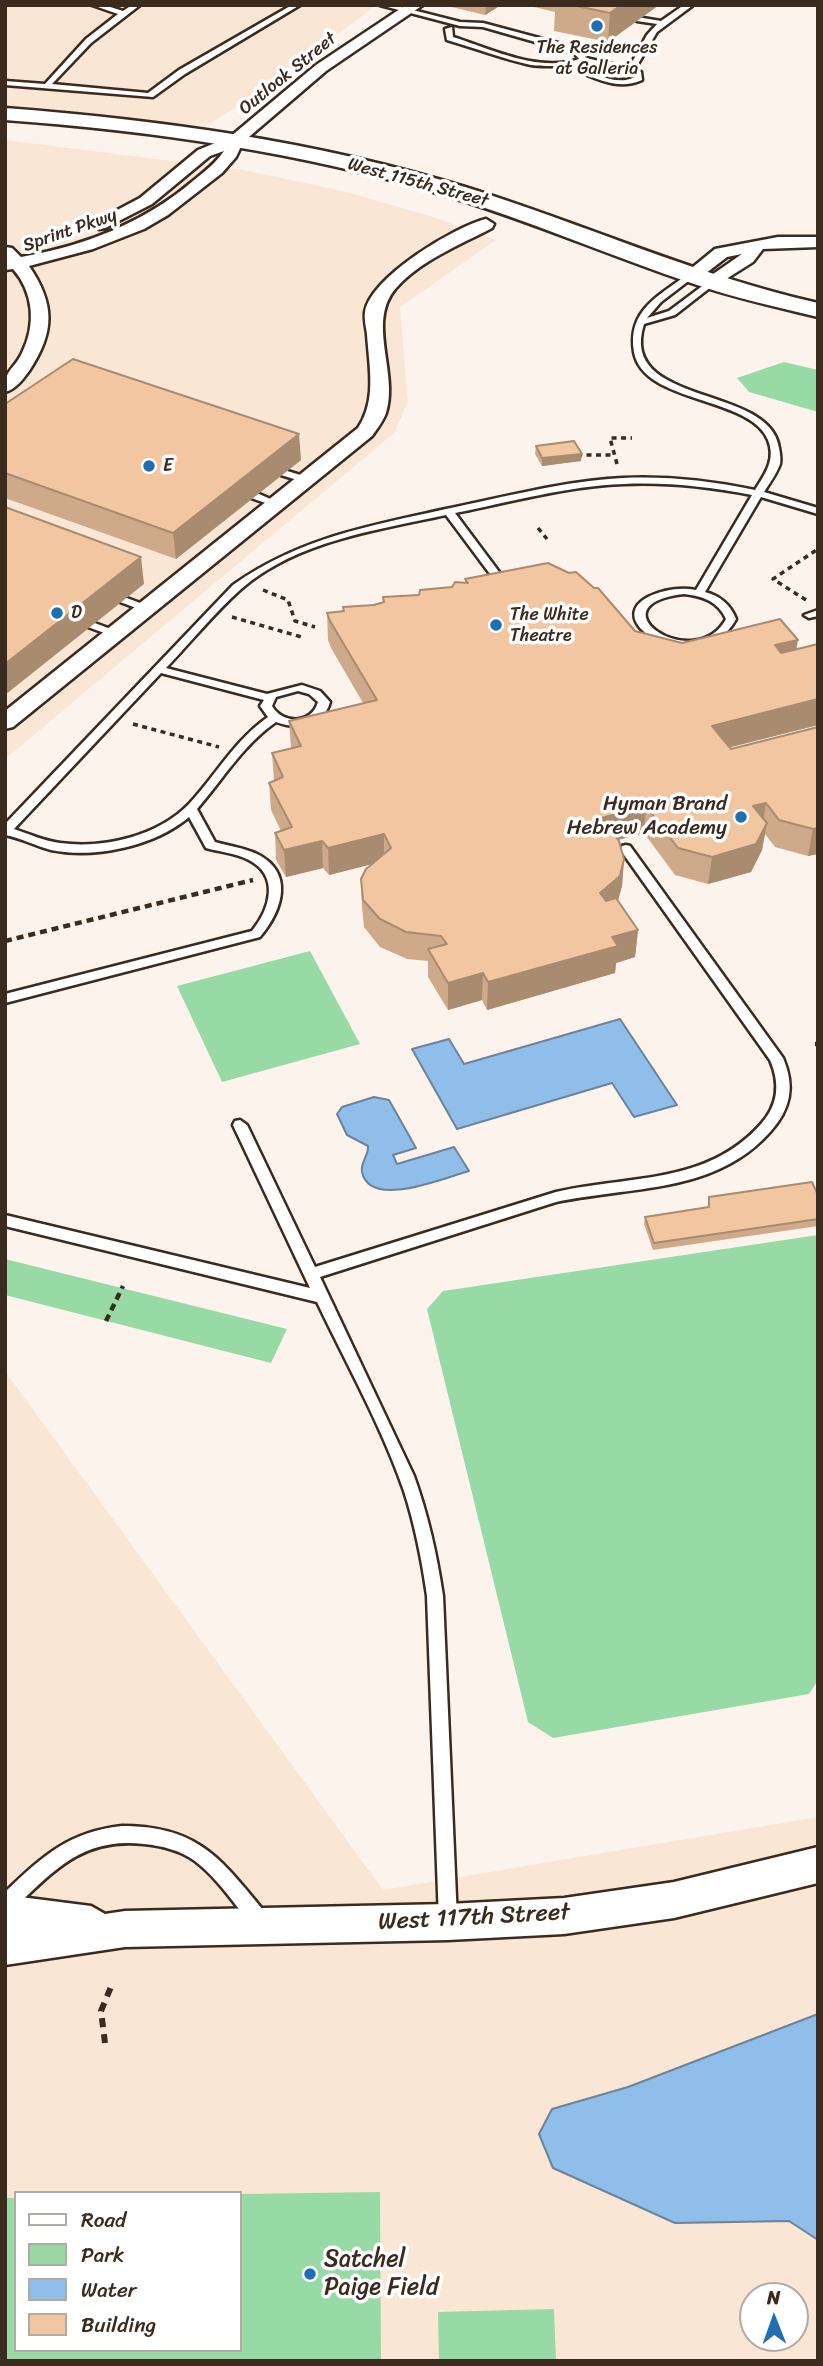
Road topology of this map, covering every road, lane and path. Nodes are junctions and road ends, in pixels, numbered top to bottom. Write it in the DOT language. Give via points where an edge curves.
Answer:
graph roads {
  1 [pos="95,5"];
  2 [pos="137,5"];
  3 [pos="297,5"];
  4 [pos="383,5"];
  5 [pos="688,6"];
  6 [pos="414,11"];
  7 [pos="123,13"];
  8 [pos="640,19"];
  9 [pos="662,23"];
  10 [pos="460,24"];
  11 [pos="449,29"];
  12 [pos="583,60"];
  13 [pos="572,67"];
  14 [pos="631,71"];
  15 [pos="5,83"];
  16 [pos="47,86"];
  17 [pos="5,114"];
  18 [pos="5,129"];
  19 [pos="233,149"];
  20 [pos="204,153"];
  21 [pos="428,205"];
  22 [pos="463,216"];
  23 [pos="486,224"];
  24 [pos="510,233"];
  25 [pos="818,242"];
  26 [pos="559,250"];
  27 [pos="9,257"];
  28 [pos="693,286"];
  29 [pos="818,310"];
  30 [pos="643,322"];
  31 [pos="818,327"];
  32 [pos="5,387"];
  33 [pos="632,438"];
  34 [pos="615,455"];
  35 [pos="564,456"];
  36 [pos="284,473"];
  37 [pos="621,475"];
  38 [pos="307,480"];
  39 [pos="758,493"];
  40 [pos="255,496"];
  41 [pos="277,504"];
  42 [pos="818,511"];
  43 [pos="449,512"];
  44 [pos="538,528"];
  45 [pos="547,540"];
  46 [pos="818,550"];
  47 [pos="503,584"];
  48 [pos="259,589"];
  49 [pos="699,593"];
  50 [pos="124,600"];
  51 [pos="147,609"];
  52 [pos="811,612"];
  53 [pos="231,616"];
  54 [pos="92,625"];
  55 [pos="315,627"];
  56 [pos="115,634"];
  57 [pos="305,638"];
  58 [pos="159,669"];
  59 [pos="270,698"];
  60 [pos="275,718"];
  61 [pos="5,722"];
  62 [pos="132,723"];
  63 [pos="239,749"];
  64 [pos="191,808"];
  65 [pos="6,831"];
  66 [pos="626,849"];
  67 [pos="271,876"];
  68 [pos="5,941"];
  69 [pos="5,999"];
  70 [pos="240,1125"];
  71 [pos="5,1220"];
  72 [pos="312,1274"];
  73 [pos="123,1286"];
  74 [pos="322,1297"];
  75 [pos="106,1321"];
  76 [pos="818,1865"];
  77 [pos="5,1905"];
  78 [pos="5,1913"];
  79 [pos="448,1922"];
  80 [pos="265,1926"];
  81 [pos="125,1929"];
  82 [pos="5,1947"];
  83 [pos="113,1982"];
  84 [pos="105,2043"];
  1 -- 7 [label="lane"];
  2 -- 7 [label="lane"];
  3 -- 16 [label="lane" via="150,95"];
  4 -- 6 [label="lane"];
  5 -- 9 [label="lane"];
  6 -- 10 [label="lane"];
  6 -- 11 [label="lane" via="421,20"];
  6 -- 19 [label="street, Outlook Street" via="321,68"];
  7 -- 16 [label="lane" via="82,46"];
  8 -- 9 [label="lane"];
  9 -- 14 [label="lane"];
  10 -- 11 [label="lane"];
  10 -- 12 [label="lane" via="483,25 577,51"];
  11 -- 13 [label="lane" via="450,38 552,67"];
  12 -- 13 [label="lane"];
  12 -- 14 [label="lane"];
  13 -- 14 [label="lane" via="619,83 639,78"];
  15 -- 16 [label="lane"];
  17 -- 19 [label="street, West 115th Street" via="119,124"];
  18 -- 20 [label="street, West 115th Street"];
  19 -- 20 [label="street, West 115th Street"];
  19 -- 21 [label="street, West 115th Street"];
  19 -- 27 [label="street, Sprint Pkwy" via="182,202 150,222 104,240"];
  19 -- 28 [label="street, West 115th Street" via="359,166 457,191"];
  20 -- 27 [label="street, Sprint Pkwy" via="155,195 122,214"];
  22 -- 23 [label="street, West 115th Street"];
  23 -- 24 [label="street, West 115th Street"];
  23 -- 38 [label="street" via="387,284 374,312 380,399 376,416 352,445"];
  25 -- 28 [label="street" via="758,245 747,258"];
  26 -- 28 [label="street, West 115th Street"];
  27 -- 32 [label="street, Sprint Pkwy" via="34,284 42,320 34,348"];
  28 -- 29 [label="street, West 115th Street"];
  28 -- 30 [label="lane" via="672,313"];
  28 -- 30 [label="lane" via="650,306"];
  28 -- 31 [label="street, West 115th Street"];
  30 -- 39 [label="lane" via="635,345 646,368 678,388 748,415 774,437 776,463"];
  33 -- 34 [label="path" via="610,438"];
  34 -- 35 [label="path"];
  34 -- 37 [label="path"];
  36 -- 38 [label="lane"];
  38 -- 41 [label="street"];
  39 -- 42 [label="lane"];
  39 -- 43 [label="lane" via="689,482 617,481"];
  39 -- 49 [label="lane"];
  40 -- 41 [label="lane"];
  41 -- 51 [label="street"];
  43 -- 47 [label="lane"];
  43 -- 58 [label="lane" via="319,543 266,566 237,587"];
  44 -- 45 [label="path"];
  46 -- 52 [label="path" via="773,579 807,600"];
  48 -- 55 [label="path" via="288,600 295,621"];
  49 -- 49 [label="lane" via="655,596 645,602 640,619 645,628 670,640 712,639 729,627 731,619 722,603"];
  50 -- 51 [label="lane"];
  51 -- 56 [label="street"];
  53 -- 57 [label="path"];
  54 -- 56 [label="lane"];
  56 -- 61 [label="street"];
  58 -- 59 [label="lane"];
  58 -- 65 [label="lane"];
  59 -- 60 [label="lane" via="266,706"];
  59 -- 60 [label="lane" via="298,688 315,692 324,702 321,713 307,721 288,723"];
  60 -- 63 [label="lane"];
  62 -- 63 [label="path"];
  63 -- 64 [label="lane"];
  64 -- 65 [label="lane" via="160,830 116,844 67,848"];
  64 -- 67 [label="lane" via="210,845 256,859"];
  66 -- 72 [label="lane" via="776,1058 786,1093 767,1128 737,1155 696,1175 583,1190"];
  67 -- 68 [label="path"];
  67 -- 69 [label="lane" via="276,902 269,920 256,934"];
  70 -- 72 [label="lane"];
  71 -- 74 [label="lane"];
  72 -- 74 [label="lane"];
  73 -- 75 [label="path"];
  74 -- 79 [label="lane" via="410,1484 428,1546 435,1596"];
  76 -- 79 [label="street, West 117th Street" via="674,1900 564,1916"];
  77 -- 80 [label="lane" via="74,1846 96,1839 142,1836 185,1844 202,1856"];
  78 -- 81 [label="street, West 117th Street"];
  79 -- 80 [label="street, West 117th Street"];
  80 -- 81 [label="street, West 117th Street"];
  81 -- 82 [label="street, West 117th Street"];
  83 -- 84 [label="path" via="99,2010"];
}
